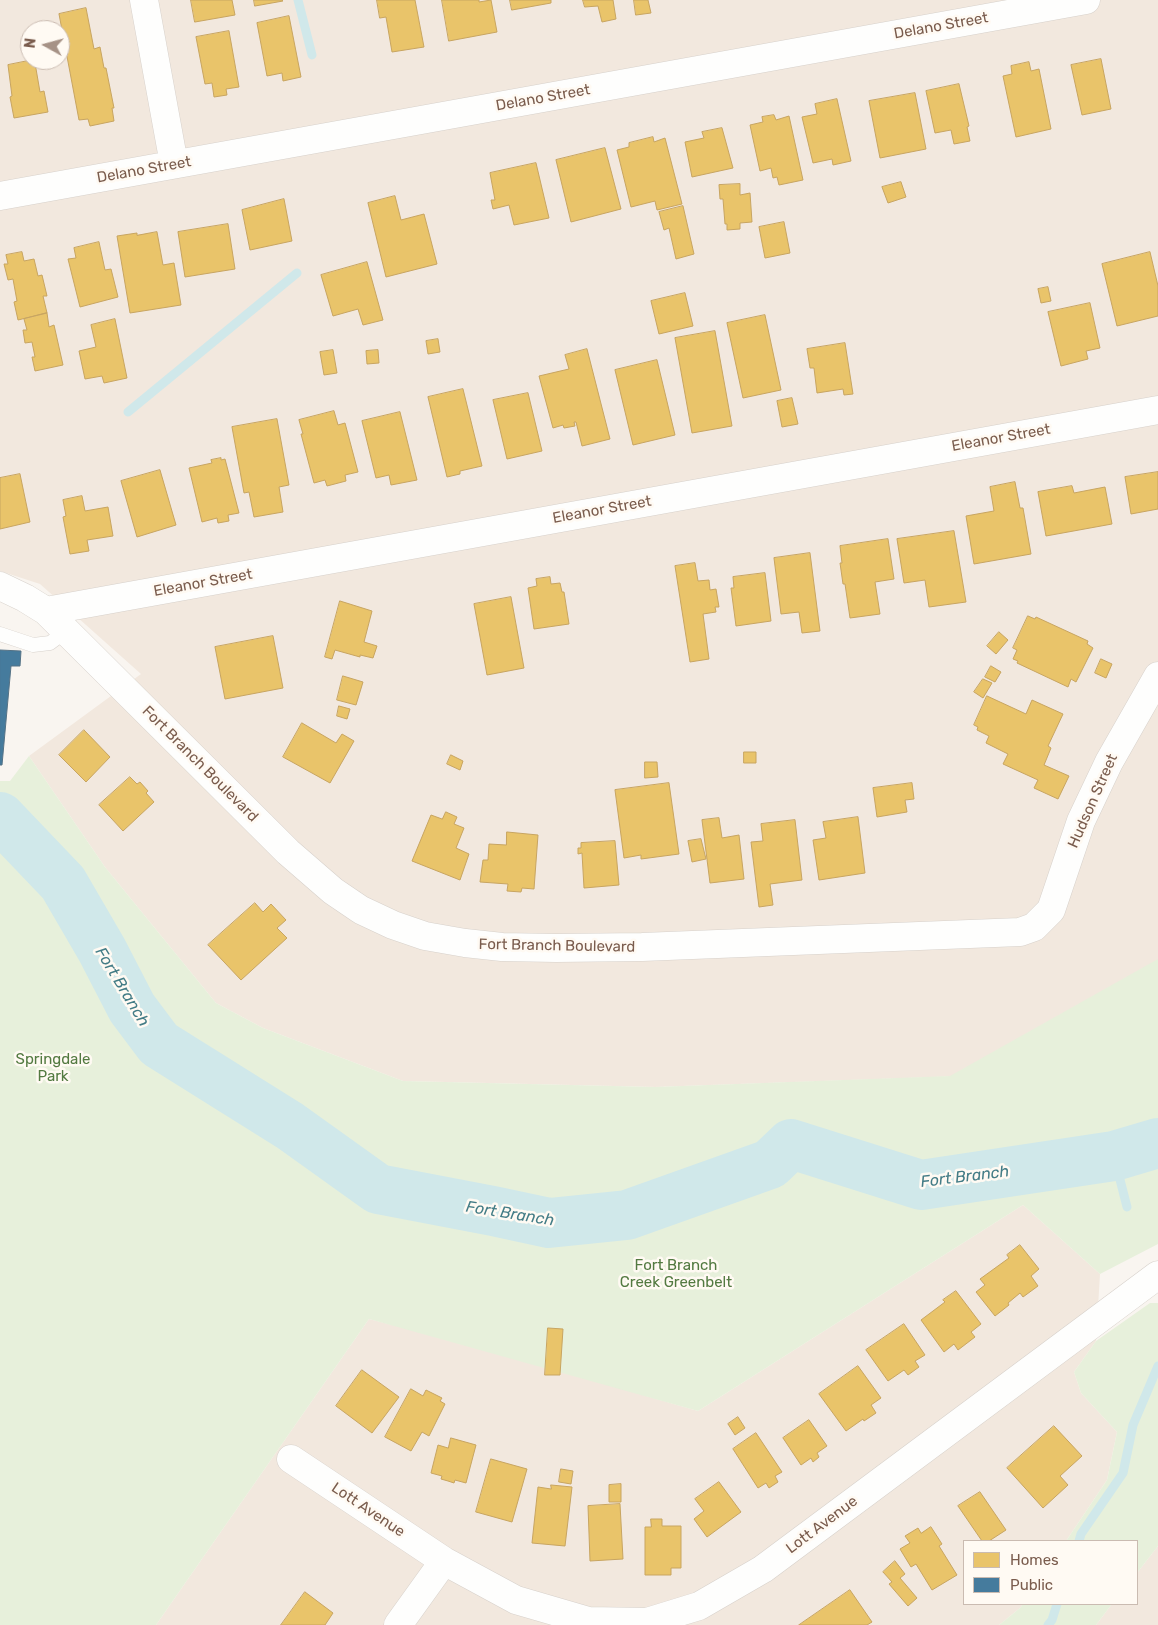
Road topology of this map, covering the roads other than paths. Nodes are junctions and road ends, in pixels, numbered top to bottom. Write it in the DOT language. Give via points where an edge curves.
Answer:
graph roads {
  1 [pos="144,0"];
  2 [pos="1086,0"];
  3 [pos="174,164"];
  4 [pos="0,196"];
  5 [pos="1158,410"];
  6 [pos="0,586"];
  7 [pos="46,611"];
  8 [pos="66,631"];
  9 [pos="0,634"];
  10 [pos="1158,676"];
  11 [pos="1034,926"];
  12 [pos="1158,1275"];
  13 [pos="291,1459"];
  14 [pos="444,1561"];
  15 [pos="398,1625"];
  1 -- 3 [label="street"];
  2 -- 3 [label="street, Delano Street"];
  3 -- 4 [label="street, Delano Street"];
  5 -- 7 [label="street, Eleanor Street"];
  6 -- 7 [label="street, Fort Branch Boulevard"];
  7 -- 8 [label="street, Fort Branch Boulevard"];
  8 -- 9 [label="lane" via="50,643 33,645"];
  8 -- 11 [label="street, Fort Branch Boulevard" via="288,852 333,891 369,914 425,936 502,947 642,947 1007,934"];
  10 -- 11 [label="street, Hudson Street" via="1109,762 1081,821 1051,910"];
  12 -- 14 [label="street, Lott Avenue" via="763,1569 699,1606 647,1622 588,1621 516,1600"];
  13 -- 14 [label="street, Lott Avenue"];
  14 -- 15 [label="street"];
}
